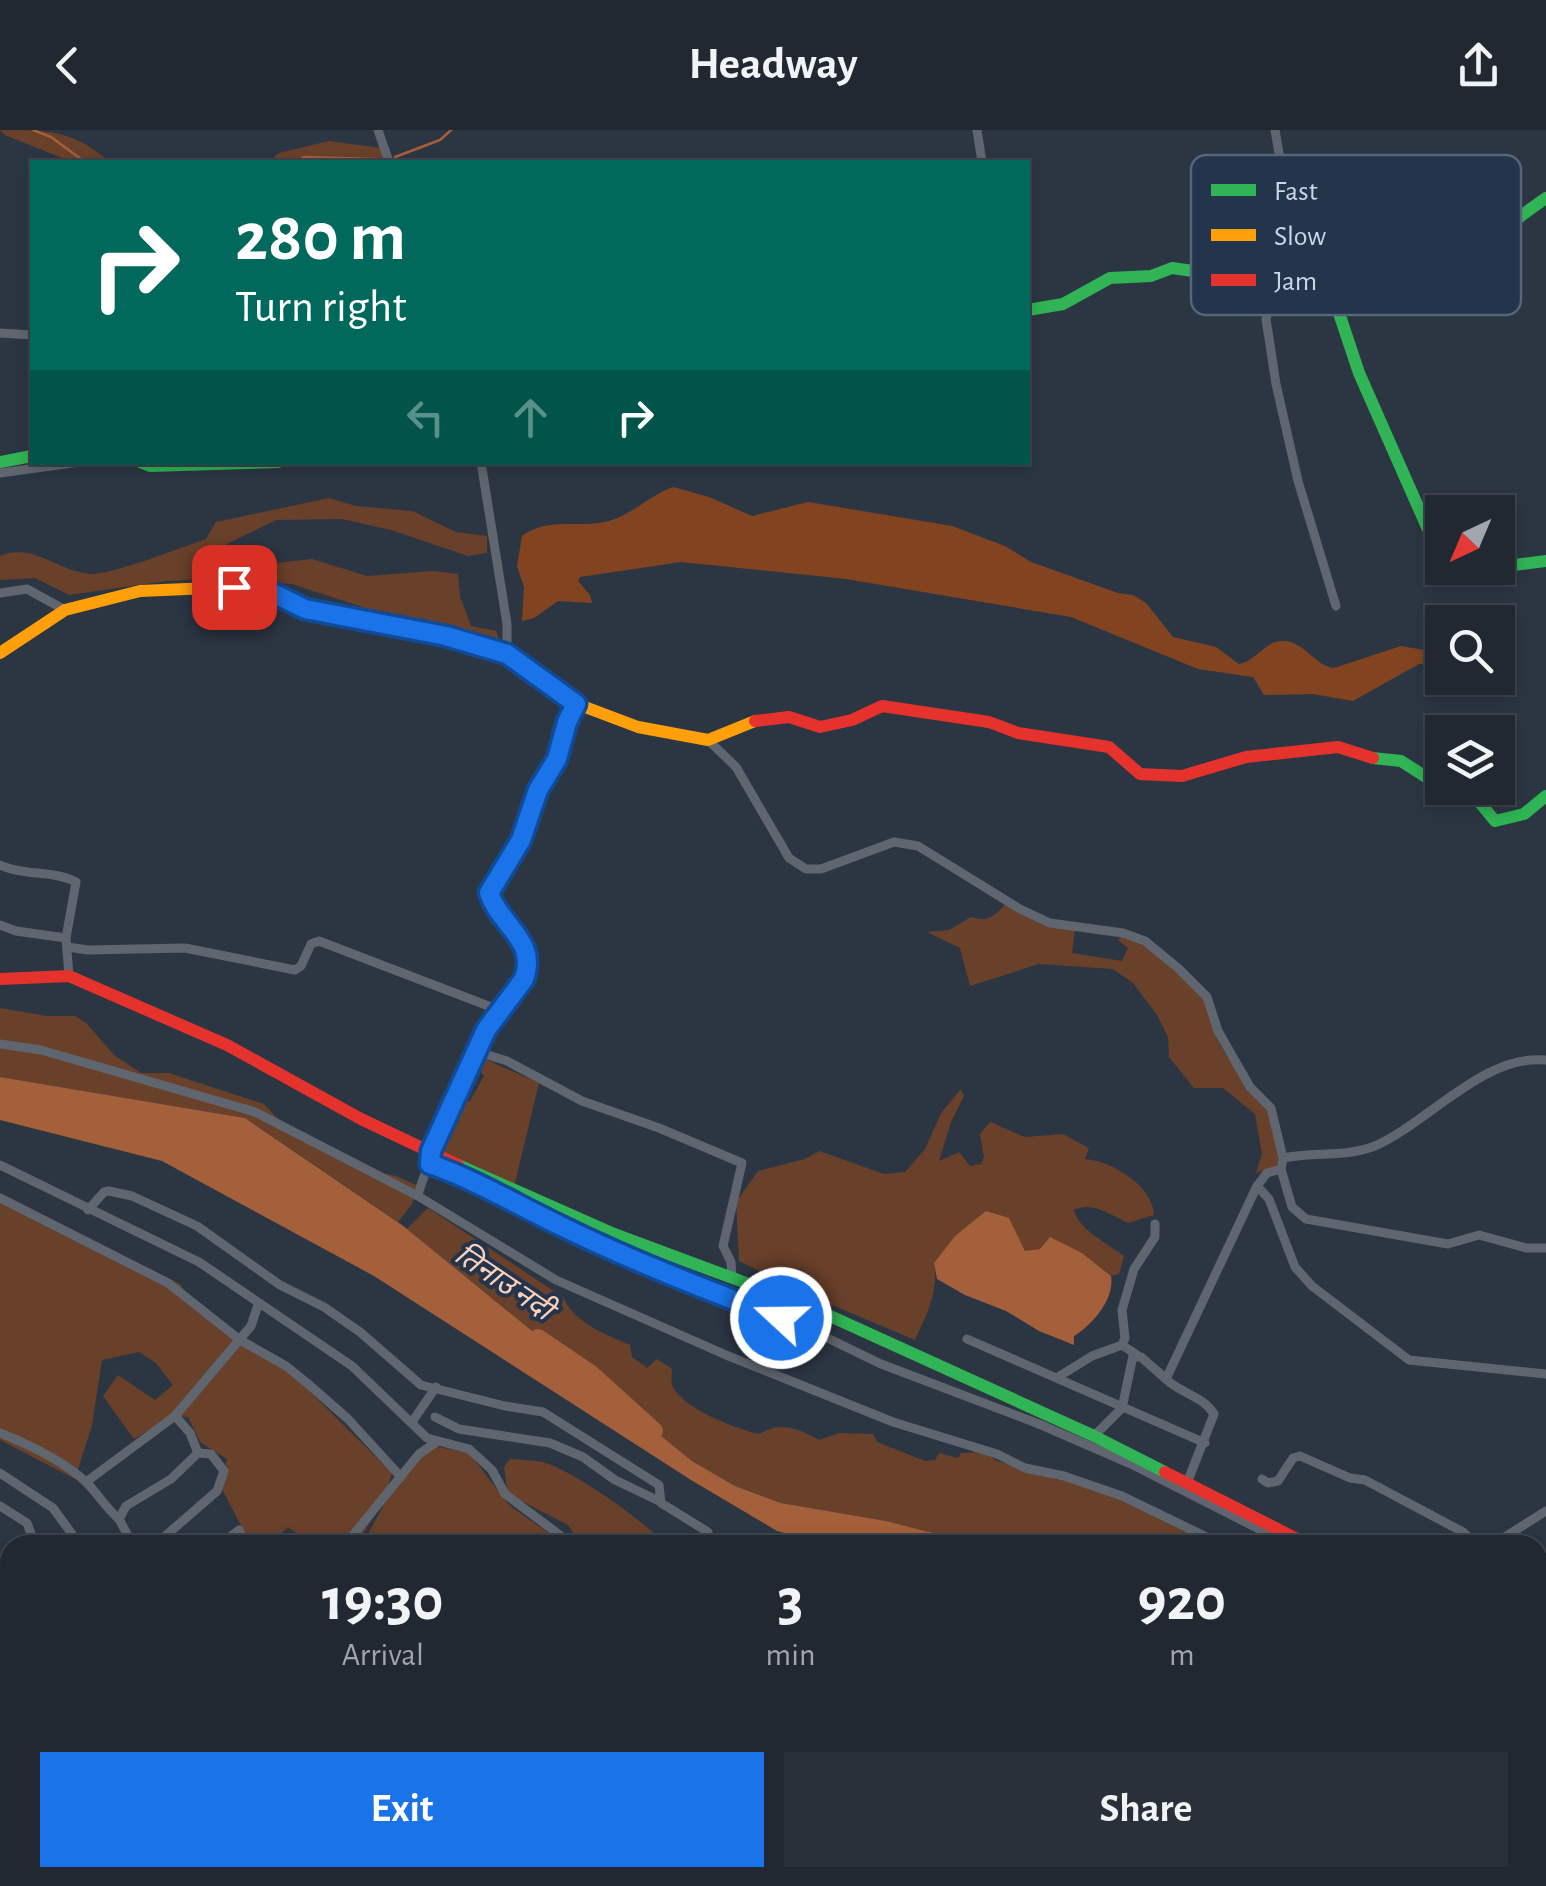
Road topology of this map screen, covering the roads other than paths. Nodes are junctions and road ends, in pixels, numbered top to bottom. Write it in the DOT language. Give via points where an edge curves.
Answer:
graph roads {
  1 [pos="378,130"];
  2 [pos="977,130"];
  3 [pos="1275,130"];
  4 [pos="1279,155"];
  5 [pos="387,160"];
  6 [pos="982,160"];
  7 [pos="1546,198"];
  8 [pos="1521,216"];
  9 [pos="1191,271"];
  10 [pos="1030,310"];
  11 [pos="1267,315"];
  12 [pos="1337,315"];
  13 [pos="0,333"];
  14 [pos="30,334"];
  15 [pos="30,456"];
  16 [pos="0,462"];
  17 [pos="58,465"];
  18 [pos="148,465"];
  19 [pos="182,465"];
  20 [pos="482,465"];
  21 [pos="0,473"];
  22 [pos="1425,525"];
  23 [pos="1546,562"];
  24 [pos="1515,566"];
  25 [pos="0,593"];
  26 [pos="1336,606"];
  27 [pos="64,610"];
  28 [pos="0,653"];
  29 [pos="507,654"];
  30 [pos="576,704"];
  31 [pos="708,740"];
  32 [pos="1546,796"];
  33 [pos="0,865"];
  34 [pos="0,925"];
  35 [pos="66,943"];
  36 [pos="69,976"];
  37 [pos="0,978"];
  38 [pos="499,1010"];
  39 [pos="0,1044"];
  40 [pos="475,1050"];
  41 [pos="1546,1060"];
  42 [pos="430,1157"];
  43 [pos="1282,1164"];
  44 [pos="0,1166"];
  45 [pos="1257,1186"];
  46 [pos="418,1196"];
  47 [pos="0,1198"];
  48 [pos="88,1210"];
  49 [pos="1155,1224"];
  50 [pos="1546,1248"];
  51 [pos="732,1278"];
  52 [pos="258,1304"];
  53 [pos="967,1339"];
  54 [pos="240,1340"];
  55 [pos="1122,1346"];
  56 [pos="1136,1356"];
  57 [pos="1546,1374"];
  58 [pos="1058,1378"];
  59 [pos="1166,1379"];
  60 [pos="436,1387"];
  61 [pos="1122,1408"];
  62 [pos="175,1416"];
  63 [pos="434,1417"];
  64 [pos="412,1422"];
  65 [pos="0,1434"];
  66 [pos="1094,1436"];
  67 [pos="438,1441"];
  68 [pos="1205,1444"];
  69 [pos="198,1453"];
  70 [pos="0,1472"];
  71 [pos="401,1477"];
  72 [pos="1262,1478"];
  73 [pos="86,1482"];
  74 [pos="1187,1483"];
  75 [pos="659,1501"];
  76 [pos="0,1506"];
  77 [pos="1546,1511"];
  78 [pos="119,1519"];
  79 [pos="31,1535"];
  80 [pos="73,1535"];
  81 [pos="128,1535"];
  82 [pos="166,1535"];
  83 [pos="353,1535"];
  84 [pos="560,1535"];
  85 [pos="708,1535"];
  86 [pos="1202,1535"];
  87 [pos="1274,1535"];
  88 [pos="1288,1535"];
  89 [pos="1466,1535"];
  90 [pos="1508,1535"];
  1 -- 5 [label="street"];
  2 -- 6 [label="street"];
  3 -- 4 [label="street"];
  7 -- 8 [label="street"];
  9 -- 10 [label="street" via="1110,278 1062,304"];
  11 -- 26 [label="street" via="1298,481"];
  12 -- 22 [label="street"];
  13 -- 14 [label="street"];
  15 -- 16 [label="street"];
  17 -- 21 [label="street"];
  18 -- 19 [label="street"];
  20 -- 29 [label="street"];
  23 -- 24 [label="street"];
  25 -- 27 [label="street" via="27,589"];
  27 -- 28 [label="street"];
  27 -- 29 [label="street" via="140,591 234,587"];
  29 -- 30 [label="street"];
  30 -- 31 [label="street" via="638,727"];
  30 -- 38 [label="street" via="521,840 490,888 493,904 524,941 528,961 524,979"];
  31 -- 32 [label="street" via="748,722 789,716 820,727 882,706 1109,748 1140,774 1182,776 1246,756 1338,746 1401,762 1454,795 1476,798 1495,821 1524,814"];
  31 -- 43 [label="street" via="736,767 790,858 806,869 894,842 918,846 1050,923 1145,941 1208,997 1218,1031 1250,1087 1271,1108"];
  33 -- 35 [label="street" via="76,882"];
  34 -- 35 [label="street"];
  35 -- 36 [label="street"];
  35 -- 38 [label="street" via="88,950 185,948 295,970 319,940"];
  36 -- 37 [label="street"];
  36 -- 42 [label="street" via="227,1045"];
  38 -- 40 [label="street"];
  39 -- 46 [label="street" via="255,1112"];
  40 -- 42 [label="street"];
  40 -- 51 [label="street" via="582,1101 742,1163 724,1246"];
  41 -- 43 [label="street" via="1518,1061 1473,1082 1371,1147 1335,1156 1306,1154"];
  42 -- 46 [label="street"];
  42 -- 51 [label="street"];
  42 -- 87 [label="street" via="565,1228 1039,1424"];
  43 -- 45 [label="street"];
  43 -- 50 [label="street" via="1292,1207 1306,1219 1448,1244 1479,1235"];
  44 -- 48 [label="street"];
  45 -- 57 [label="street" via="1269,1199 1295,1267 1409,1360"];
  45 -- 59 [label="street"];
  46 -- 86 [label="street" via="556,1280 709,1348 892,1422 1122,1496"];
  47 -- 54 [label="street" via="168,1283"];
  48 -- 52 [label="street" via="198,1262"];
  48 -- 60 [label="street" via="109,1190 197,1226 360,1332 421,1385"];
  49 -- 55 [label="street" via="1122,1310"];
  51 -- 66 [label="street"];
  52 -- 54 [label="street"];
  52 -- 64 [label="street" via="352,1366"];
  53 -- 58 [label="street"];
  54 -- 62 [label="street"];
  54 -- 71 [label="street" via="307,1383"];
  55 -- 56 [label="street"];
  55 -- 58 [label="street"];
  56 -- 59 [label="street"];
  56 -- 61 [label="street"];
  58 -- 61 [label="street"];
  59 -- 68 [label="street" via="1214,1414"];
  60 -- 64 [label="street"];
  60 -- 75 [label="street" via="544,1412 659,1485"];
  61 -- 66 [label="street"];
  61 -- 68 [label="street"];
  62 -- 69 [label="street"];
  62 -- 73 [label="street"];
  63 -- 75 [label="street" via="459,1430 550,1444"];
  64 -- 67 [label="street"];
  65 -- 73 [label="street" via="36,1448"];
  66 -- 74 [label="street"];
  67 -- 71 [label="street"];
  67 -- 84 [label="street" via="470,1449 505,1494"];
  68 -- 74 [label="street"];
  69 -- 78 [label="street" via="126,1506"];
  69 -- 82 [label="street" via="211,1454 224,1471 217,1491"];
  70 -- 80 [label="street" via="54,1508"];
  71 -- 83 [label="street"];
  72 -- 89 [label="street" via="1278,1480 1300,1456 1366,1480"];
  73 -- 78 [label="street"];
  74 -- 88 [label="street"];
  75 -- 85 [label="street"];
  76 -- 79 [label="street" via="27,1523"];
  77 -- 90 [label="street"];
  78 -- 81 [label="street"];
}
